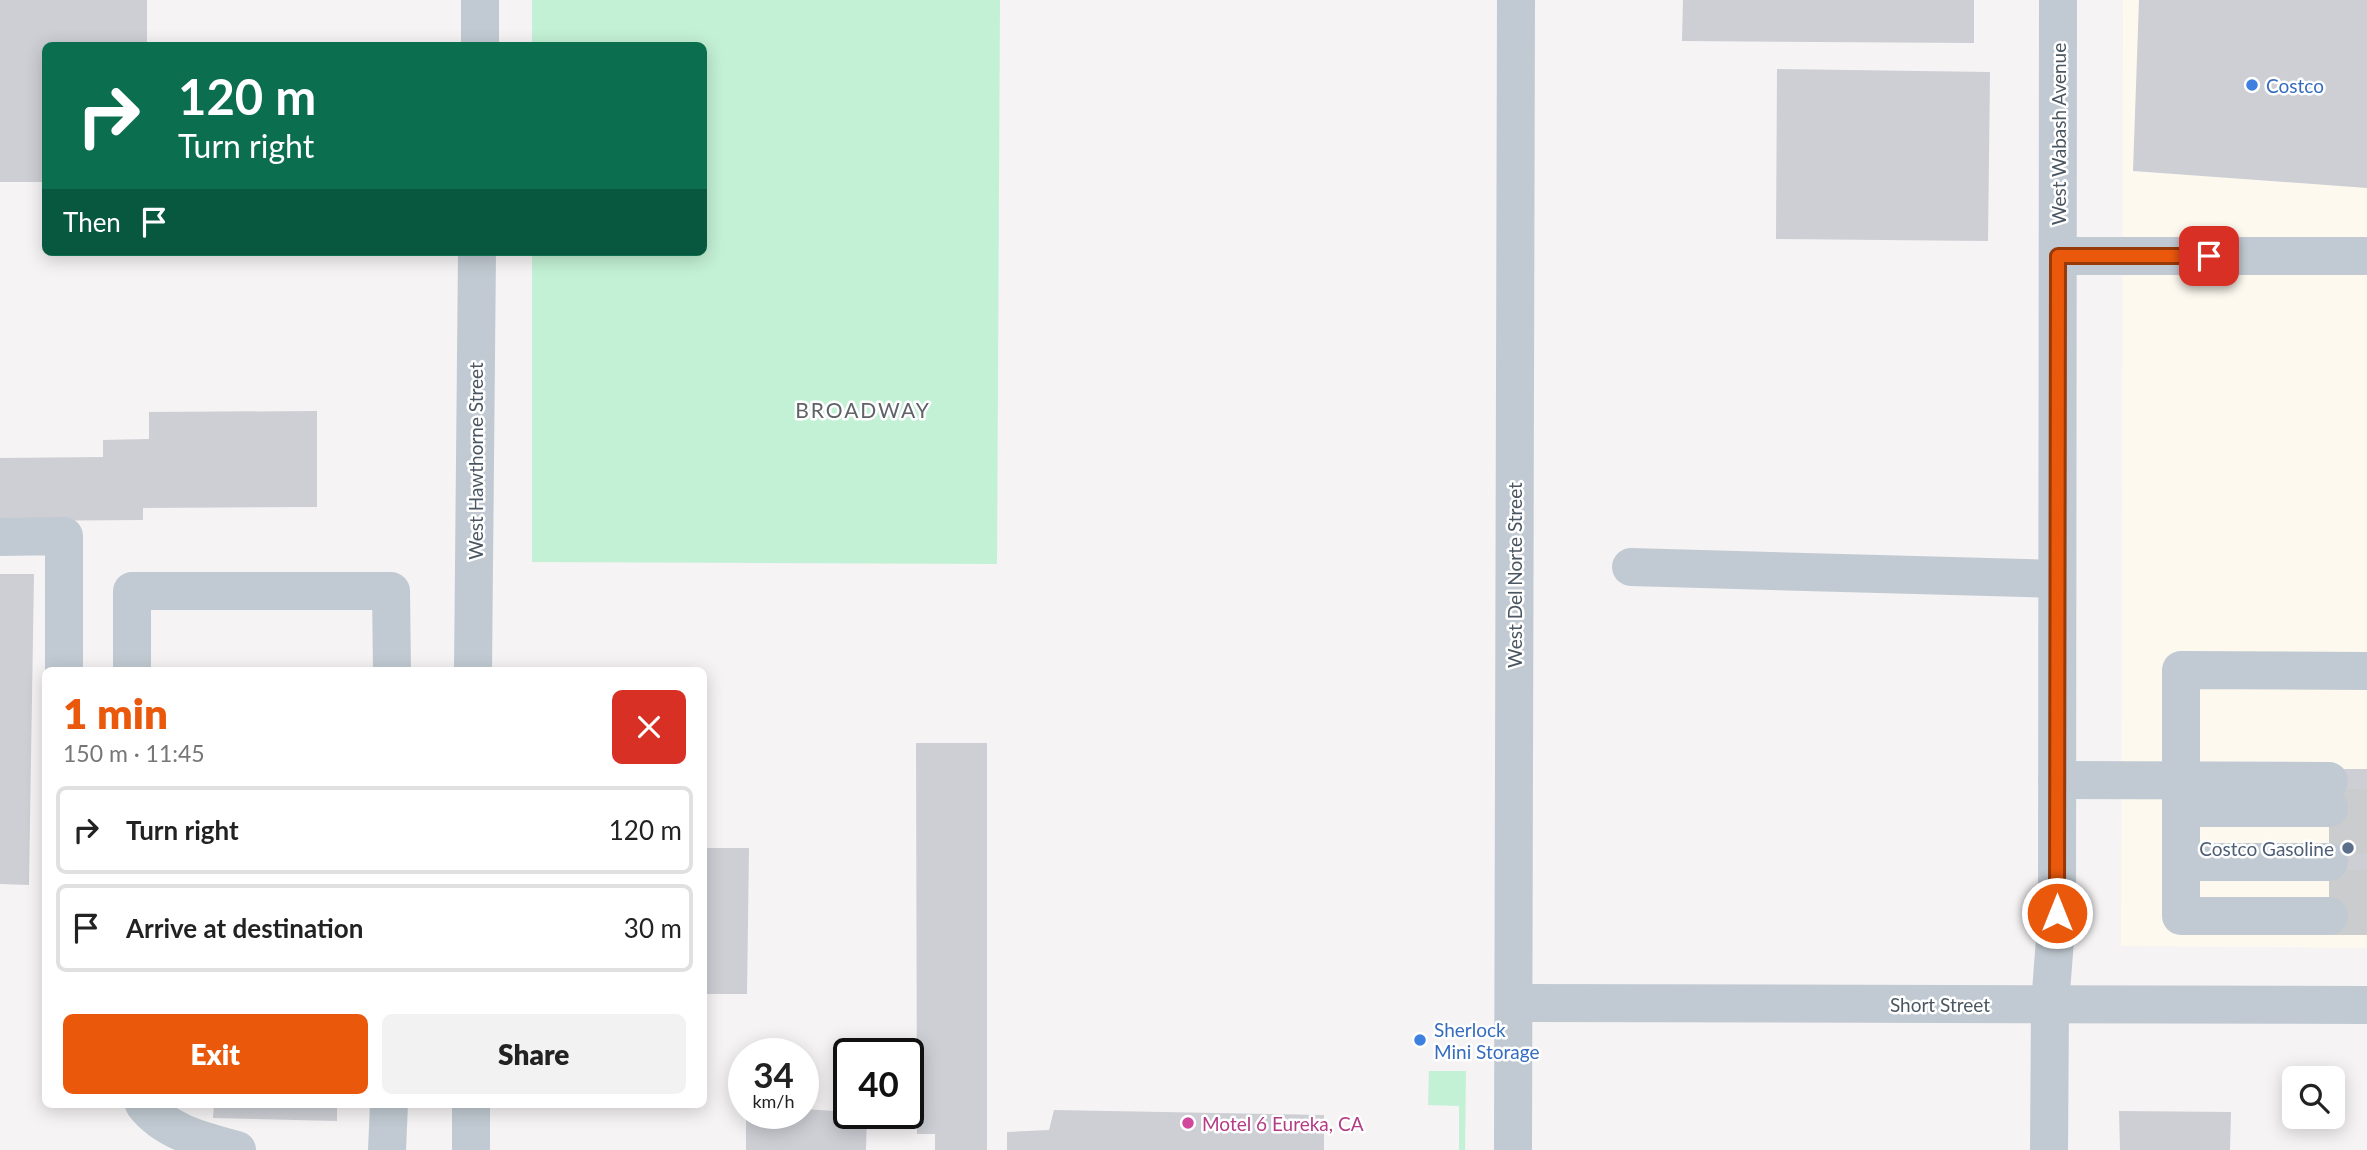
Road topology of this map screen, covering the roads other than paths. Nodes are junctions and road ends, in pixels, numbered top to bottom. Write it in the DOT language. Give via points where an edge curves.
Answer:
graph roads {
  1 [pos="480,0"];
  2 [pos="1516,0"];
  3 [pos="2058,0"];
  4 [pos="480,42"];
  5 [pos="477,256"];
  6 [pos="2058,256"];
  7 [pos="2367,257"];
  8 [pos="0,537"];
  9 [pos="1630,567"];
  10 [pos="2057,579"];
  11 [pos="64,667"];
  12 [pos="132,667"];
  13 [pos="392,667"];
  14 [pos="473,667"];
  15 [pos="2367,671"];
  16 [pos="2057,780"];
  17 [pos="2181,835"];
  18 [pos="2329,848"];
  19 [pos="1514,1003"];
  20 [pos="2050,1005"];
  21 [pos="2367,1005"];
  22 [pos="147,1108"];
  23 [pos="389,1108"];
  24 [pos="471,1108"];
  25 [pos="237,1150"];
  26 [pos="387,1150"];
  27 [pos="471,1150"];
  28 [pos="1513,1150"];
  29 [pos="2049,1150"];
  1 -- 4 [label="street"];
  2 -- 19 [label="street, West Del Norte Street"];
  3 -- 6 [label="street, West Wabash Avenue"];
  5 -- 14 [label="street, West Hawthorne Street"];
  6 -- 7 [label="street"];
  6 -- 10 [label="street, West Wabash Avenue"];
  8 -- 11 [label="street" via="64,536"];
  9 -- 10 [label="street"];
  10 -- 16 [label="street, West Wabash Avenue"];
  12 -- 13 [label="street" via="132,591 391,591"];
  15 -- 17 [label="street" via="2181,670"];
  16 -- 17 [label="street"];
  16 -- 20 [label="street, West Wabash Avenue" via="2057,913"];
  17 -- 18 [label="street"];
  17 -- 18 [label="street"];
  17 -- 18 [label="street"];
  19 -- 20 [label="street, Short Street"];
  19 -- 28 [label="street, West Del Norte Street"];
  20 -- 21 [label="street, Short Street"];
  20 -- 29 [label="street, West Wabash Avenue"];
  22 -- 25 [label="street" via="156,1120"];
  23 -- 26 [label="street"];
  24 -- 27 [label="street"];
}
